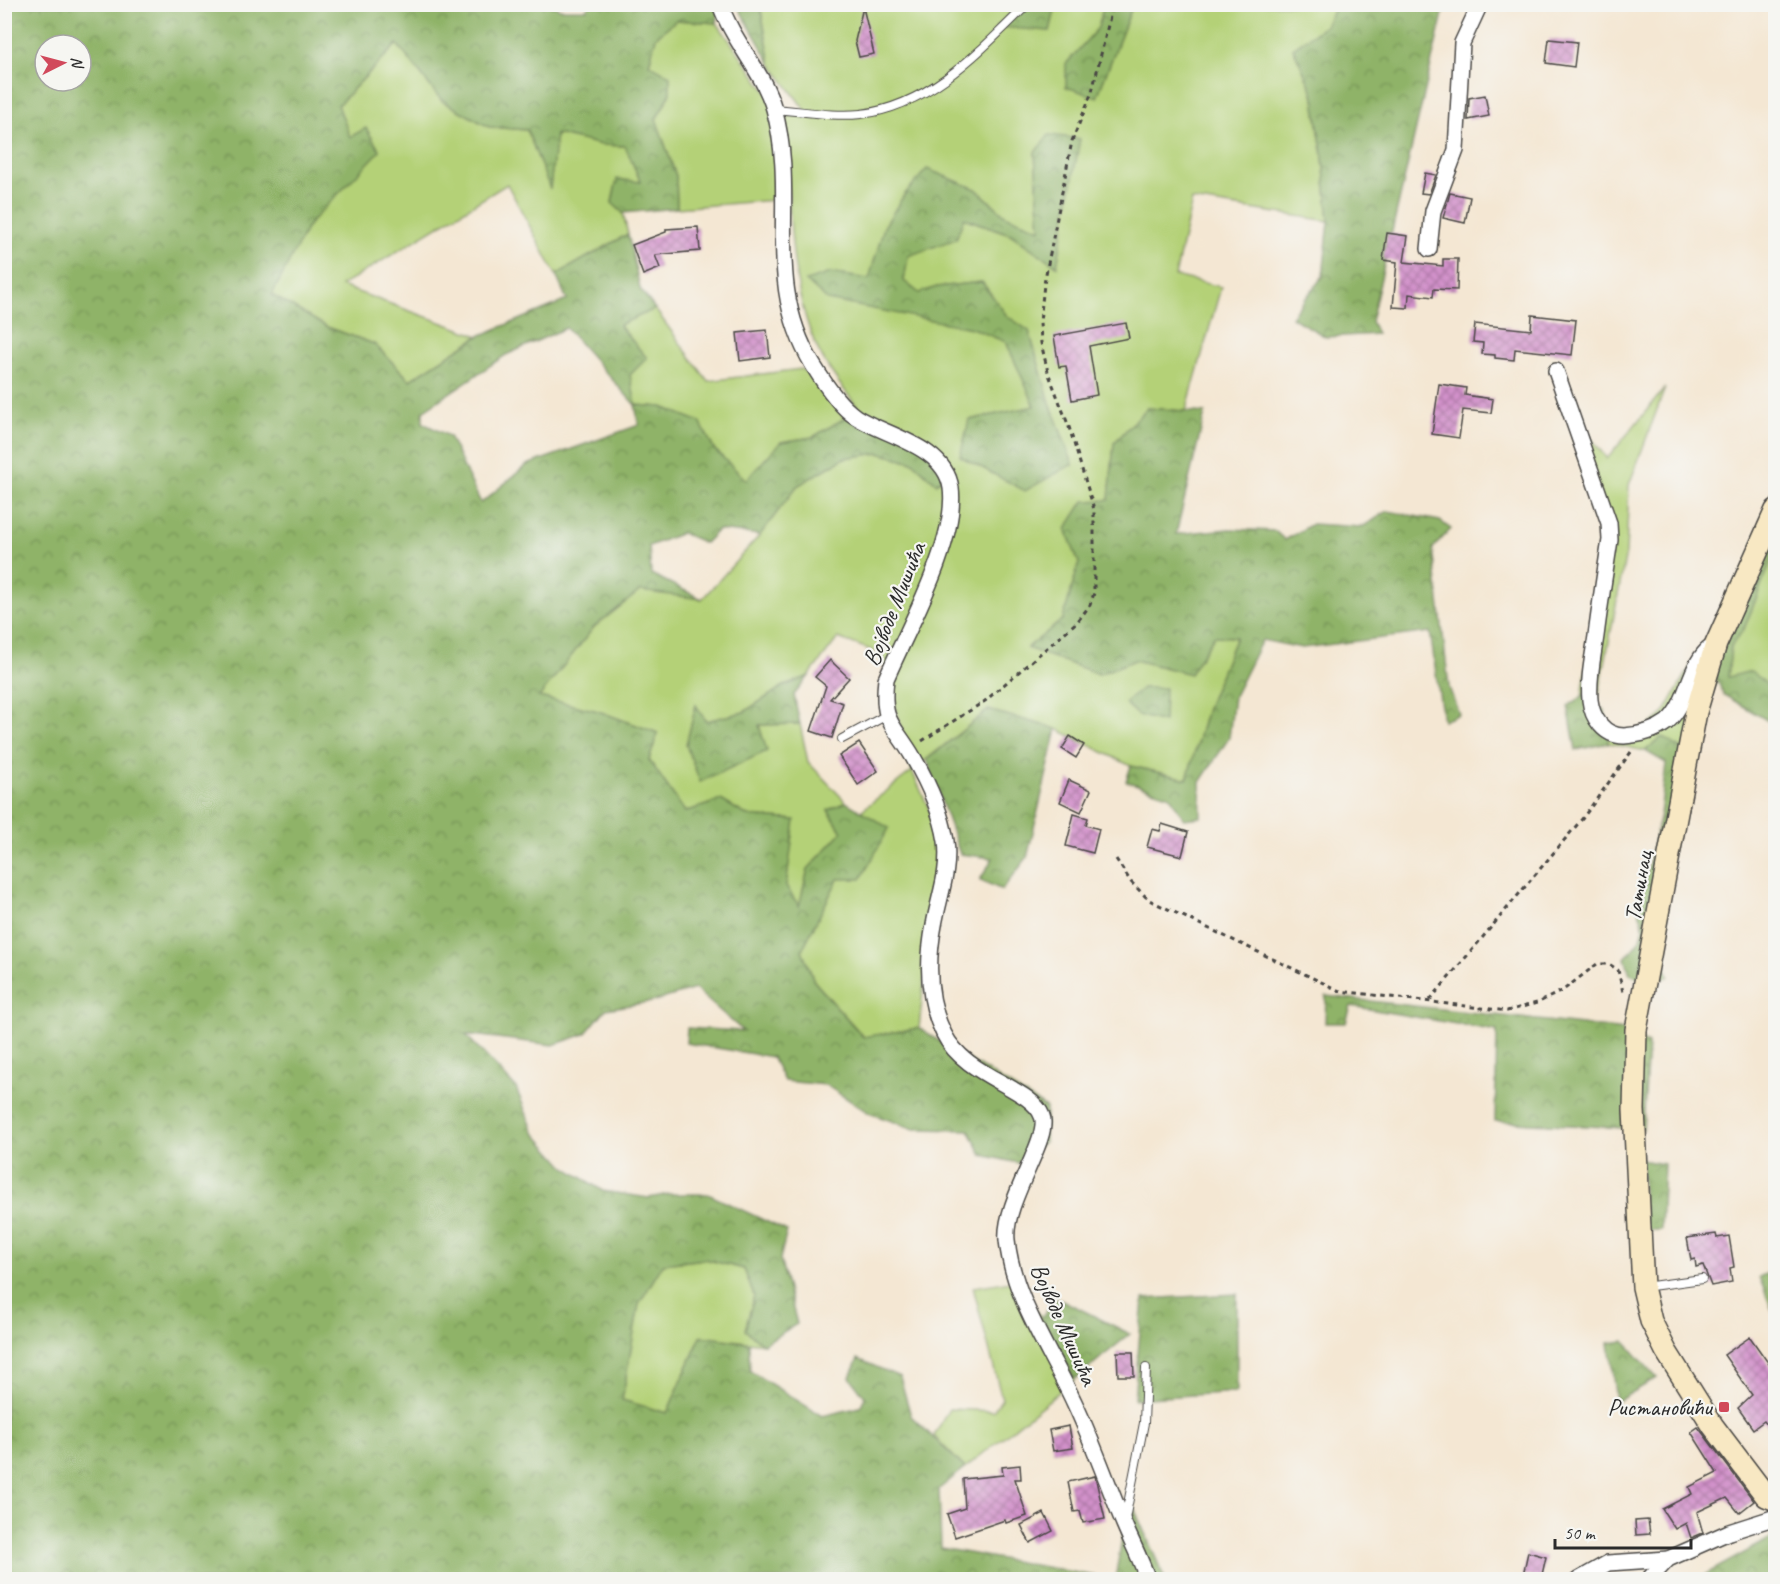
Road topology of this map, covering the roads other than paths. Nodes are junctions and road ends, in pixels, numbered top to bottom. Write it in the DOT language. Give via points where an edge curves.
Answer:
graph roads {
  1 [pos="720,4"];
  2 [pos="1028,4"];
  3 [pos="1480,4"];
  4 [pos="774,109"];
  5 [pos="1429,249"];
  6 [pos="1556,371"];
  7 [pos="1776,510"];
  8 [pos="1716,644"];
  9 [pos="887,715"];
  10 [pos="842,739"];
  11 [pos="1702,1279"];
  12 [pos="1643,1287"];
  13 [pos="1146,1368"];
  14 [pos="1776,1500"];
  15 [pos="1776,1517"];
  16 [pos="1124,1524"];
  17 [pos="1668,1559"];
  18 [pos="1148,1580"];
  19 [pos="1578,1580"];
  20 [pos="1648,1580"];
  1 -- 4 [label="street, Војводе Мишића"];
  2 -- 4 [label="lane" via="923,95 864,114"];
  3 -- 5 [label="street" via="1462,43 1456,150 1433,211"];
  4 -- 9 [label="street, Војводе Мишића" via="782,156 782,264 787,303 802,346 824,382 855,416 932,457 947,474 951,489 949,524 939,558 886,679"];
  6 -- 8 [label="street" via="1609,523 1610,540 1590,677 1590,702 1599,725 1612,735 1644,733 1667,722 1708,649"];
  7 -- 8 [label="street, Татинац"];
  8 -- 12 [label="street, Татинац" via="1696,712 1636,1030 1634,1110"];
  9 -- 10 [label="lane"];
  9 -- 16 [label="street, Војводе Мишића" via="935,799 946,842 946,875 929,958 935,1011 959,1056 1021,1095 1042,1115 1044,1133 1007,1219 1012,1266"];
  11 -- 12 [label="lane"];
  12 -- 14 [label="street, Татинац" via="1651,1321 1671,1361 1713,1426 1766,1496"];
  13 -- 16 [label="lane" via="1144,1423"];
  15 -- 17 [label="street" via="1729,1532"];
  16 -- 18 [label="street, Војводе Мишића"];
  17 -- 19 [label="street" via="1608,1563"];
  17 -- 20 [label="street"];
}
